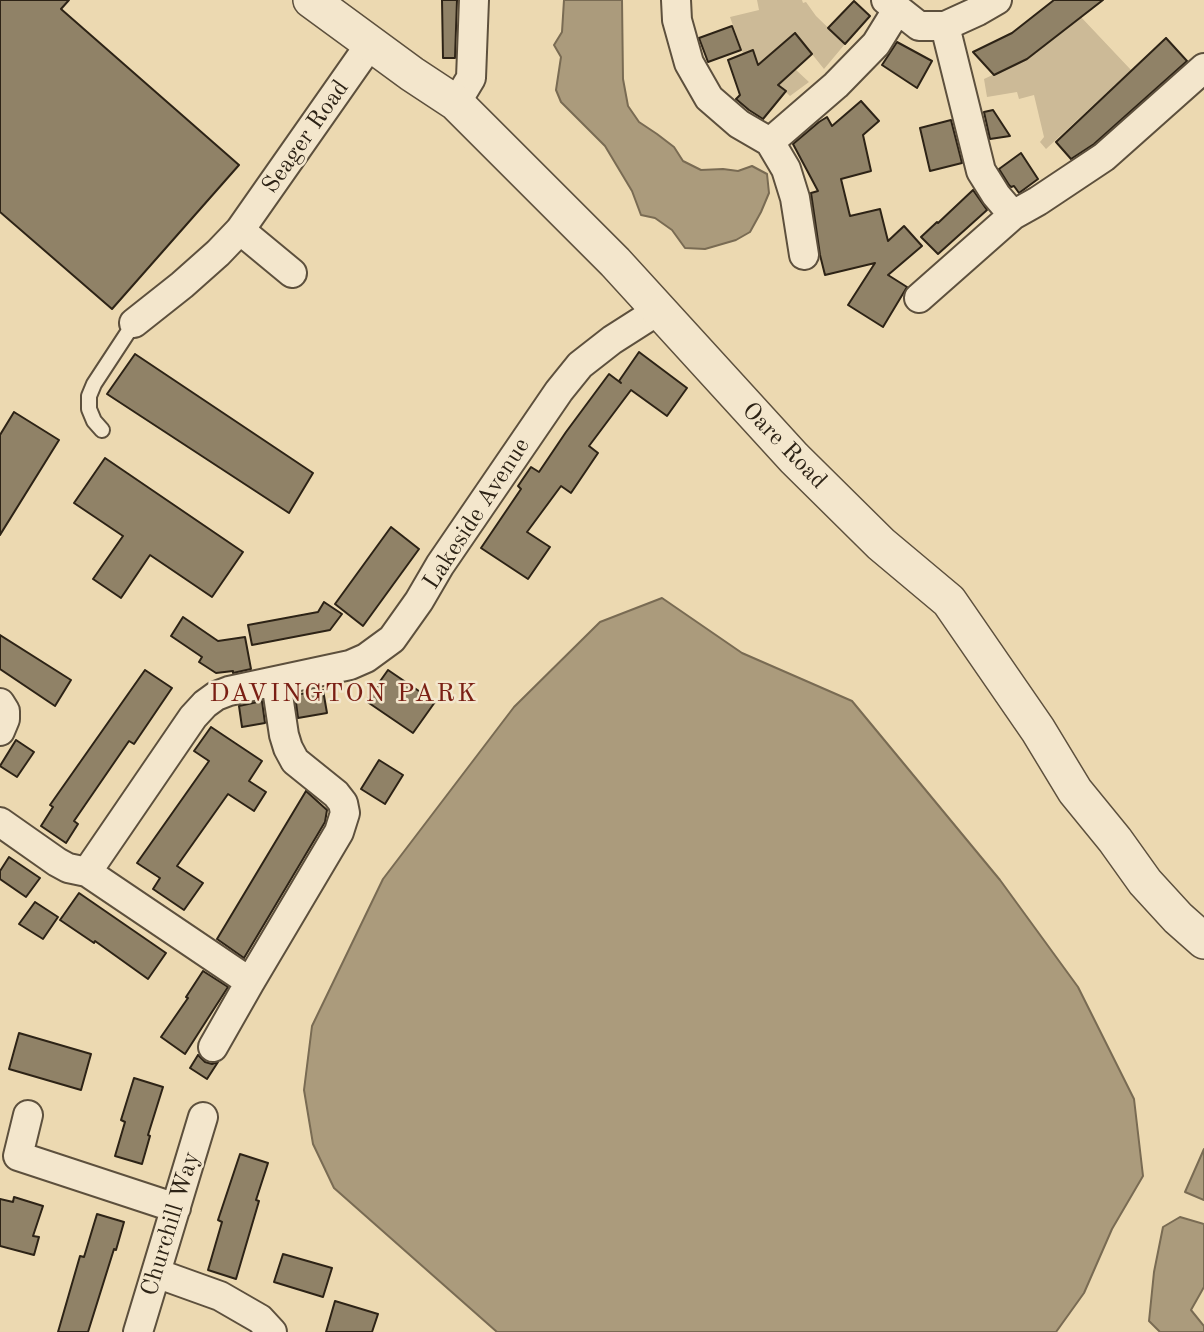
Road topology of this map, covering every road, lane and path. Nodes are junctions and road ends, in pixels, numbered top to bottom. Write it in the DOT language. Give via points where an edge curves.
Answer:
graph roads {
  1 [pos="312,0"];
  2 [pos="474,0"];
  3 [pos="676,0"];
  4 [pos="997,0"];
  5 [pos="891,5"];
  6 [pos="945,26"];
  7 [pos="371,43"];
  8 [pos="1204,68"];
  9 [pos="456,103"];
  10 [pos="770,142"];
  11 [pos="1013,215"];
  12 [pos="240,230"];
  13 [pos="804,255"];
  14 [pos="292,273"];
  15 [pos="919,298"];
  16 [pos="659,310"];
  17 [pos="134,323"];
  18 [pos="102,430"];
  19 [pos="276,682"];
  20 [pos="0,703"];
  21 [pos="0,731"];
  22 [pos="0,822"];
  23 [pos="87,872"];
  24 [pos="1204,940"];
  25 [pos="250,982"];
  26 [pos="213,1047"];
  27 [pos="28,1115"];
  28 [pos="203,1117"];
  29 [pos="176,1208"];
  30 [pos="156,1273"];
  31 [pos="138,1332"];
  32 [pos="272,1332"];
  1 -- 7 [label="street, Oare Road"];
  2 -- 9 [label="street" via="471,78"];
  3 -- 10 [label="street" via="689,63 709,98 739,124"];
  4 -- 6 [label="street"];
  5 -- 6 [label="street" via="919,26"];
  5 -- 10 [label="street" via="876,44"];
  6 -- 11 [label="street" via="981,172"];
  7 -- 9 [label="street, Oare Road"];
  7 -- 12 [label="street, Seager Road"];
  8 -- 11 [label="street" via="1104,157"];
  9 -- 16 [label="street, Oare Road"];
  10 -- 13 [label="street" via="786,169 795,198"];
  11 -- 15 [label="street"];
  12 -- 14 [label="street"];
  12 -- 17 [label="street, Seager Road"];
  16 -- 19 [label="street, Lakeside Avenue" via="580,365 392,639 349,665"];
  16 -- 24 [label="street, Oare Road" via="794,458 881,544 949,601 1075,791 1145,882"];
  17 -- 18 [label="lane" via="89,396 89,409"];
  19 -- 23 [label="street, Lakeside Avenue" via="229,691 205,704"];
  19 -- 25 [label="street" via="288,748 295,761 336,794 345,813 339,832"];
  20 -- 21 [label="street" via="5,719"];
  22 -- 23 [label="street" via="57,862"];
  23 -- 25 [label="street"];
  25 -- 26 [label="street"];
  27 -- 29 [label="street" via="18,1156"];
  28 -- 29 [label="street, Churchill Way"];
  29 -- 30 [label="street, Churchill Way"];
  30 -- 31 [label="street, Churchill Way"];
  30 -- 32 [label="street" via="220,1296 260,1319"];
}
